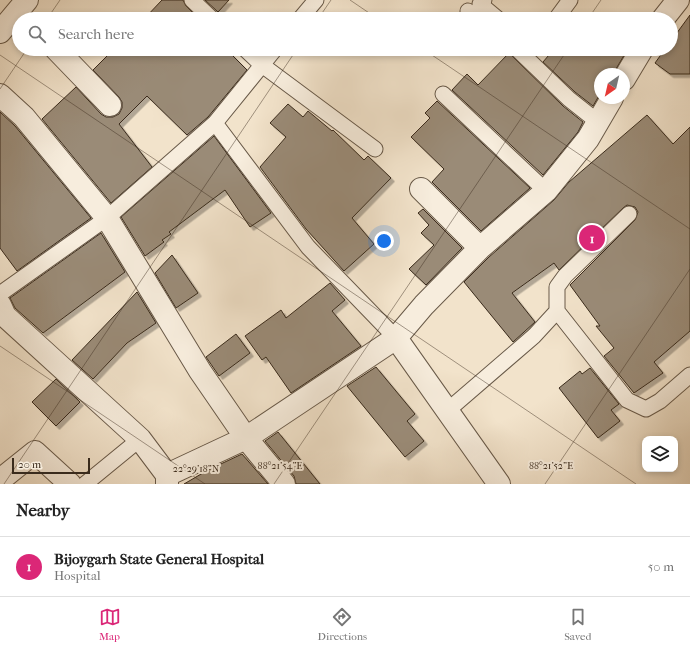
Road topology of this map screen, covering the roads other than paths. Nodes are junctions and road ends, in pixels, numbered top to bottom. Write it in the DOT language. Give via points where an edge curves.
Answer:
graph roads {
  1 [pos="192,0"];
  2 [pos="316,0"];
  3 [pos="484,0"];
  4 [pos="570,0"];
  5 [pos="678,0"];
  6 [pos="205,12"];
  7 [pos="306,12"];
  8 [pos="490,12"];
  9 [pos="561,12"];
  10 [pos="669,12"];
  11 [pos="12,21"];
  12 [pos="0,32"];
  13 [pos="63,56"];
  14 [pos="252,56"];
  15 [pos="269,56"];
  16 [pos="524,56"];
  17 [pos="638,56"];
  18 [pos="262,65"];
  19 [pos="630,69"];
  20 [pos="443,94"];
  21 [pos="0,95"];
  22 [pos="608,104"];
  23 [pos="110,105"];
  24 [pos="598,122"];
  25 [pos="215,123"];
  26 [pos="374,150"];
  27 [pos="421,188"];
  28 [pos="546,190"];
  29 [pos="629,214"];
  30 [pos="107,218"];
  31 [pos="480,248"];
  32 [pos="0,294"];
  33 [pos="0,306"];
  34 [pos="557,311"];
  35 [pos="396,338"];
  36 [pos="690,375"];
  37 [pos="448,411"];
  38 [pos="246,438"];
  39 [pos="140,439"];
  40 [pos="0,480"];
  41 [pos="167,480"];
  42 [pos="70,484"];
  43 [pos="85,484"];
  44 [pos="284,484"];
  45 [pos="499,484"];
  1 -- 6 [label="lane"];
  2 -- 7 [label="lane"];
  3 -- 8 [label="lane" via="480,4"];
  4 -- 9 [label="lane"];
  5 -- 10 [label="street"];
  11 -- 12 [label="street"];
  13 -- 23 [label="street"];
  14 -- 18 [label="lane"];
  15 -- 18 [label="lane"];
  16 -- 24 [label="lane" via="569,99"];
  17 -- 19 [label="street"];
  18 -- 25 [label="lane"];
  18 -- 26 [label="lane"];
  20 -- 28 [label="lane"];
  21 -- 30 [label="street" via="24,118"];
  22 -- 24 [label="street"];
  24 -- 28 [label="street" via="588,139"];
  25 -- 30 [label="lane"];
  25 -- 35 [label="lane" via="308,247"];
  27 -- 31 [label="street"];
  28 -- 31 [label="street"];
  29 -- 34 [label="lane" via="565,276 557,287"];
  30 -- 32 [label="lane"];
  30 -- 38 [label="street" via="200,371"];
  31 -- 35 [label="street" via="424,305"];
  33 -- 39 [label="street" via="5,316"];
  34 -- 36 [label="lane" via="603,372 627,400 633,403 646,409 660,401"];
  34 -- 37 [label="lane" via="534,336"];
  35 -- 37 [label="street"];
  35 -- 38 [label="street"];
  37 -- 45 [label="street"];
  38 -- 41 [label="street"];
  38 -- 44 [label="street"];
  39 -- 41 [label="street"];
  39 -- 43 [label="lane"];
  40 -- 42 [label="street" via="35,452"];
}
